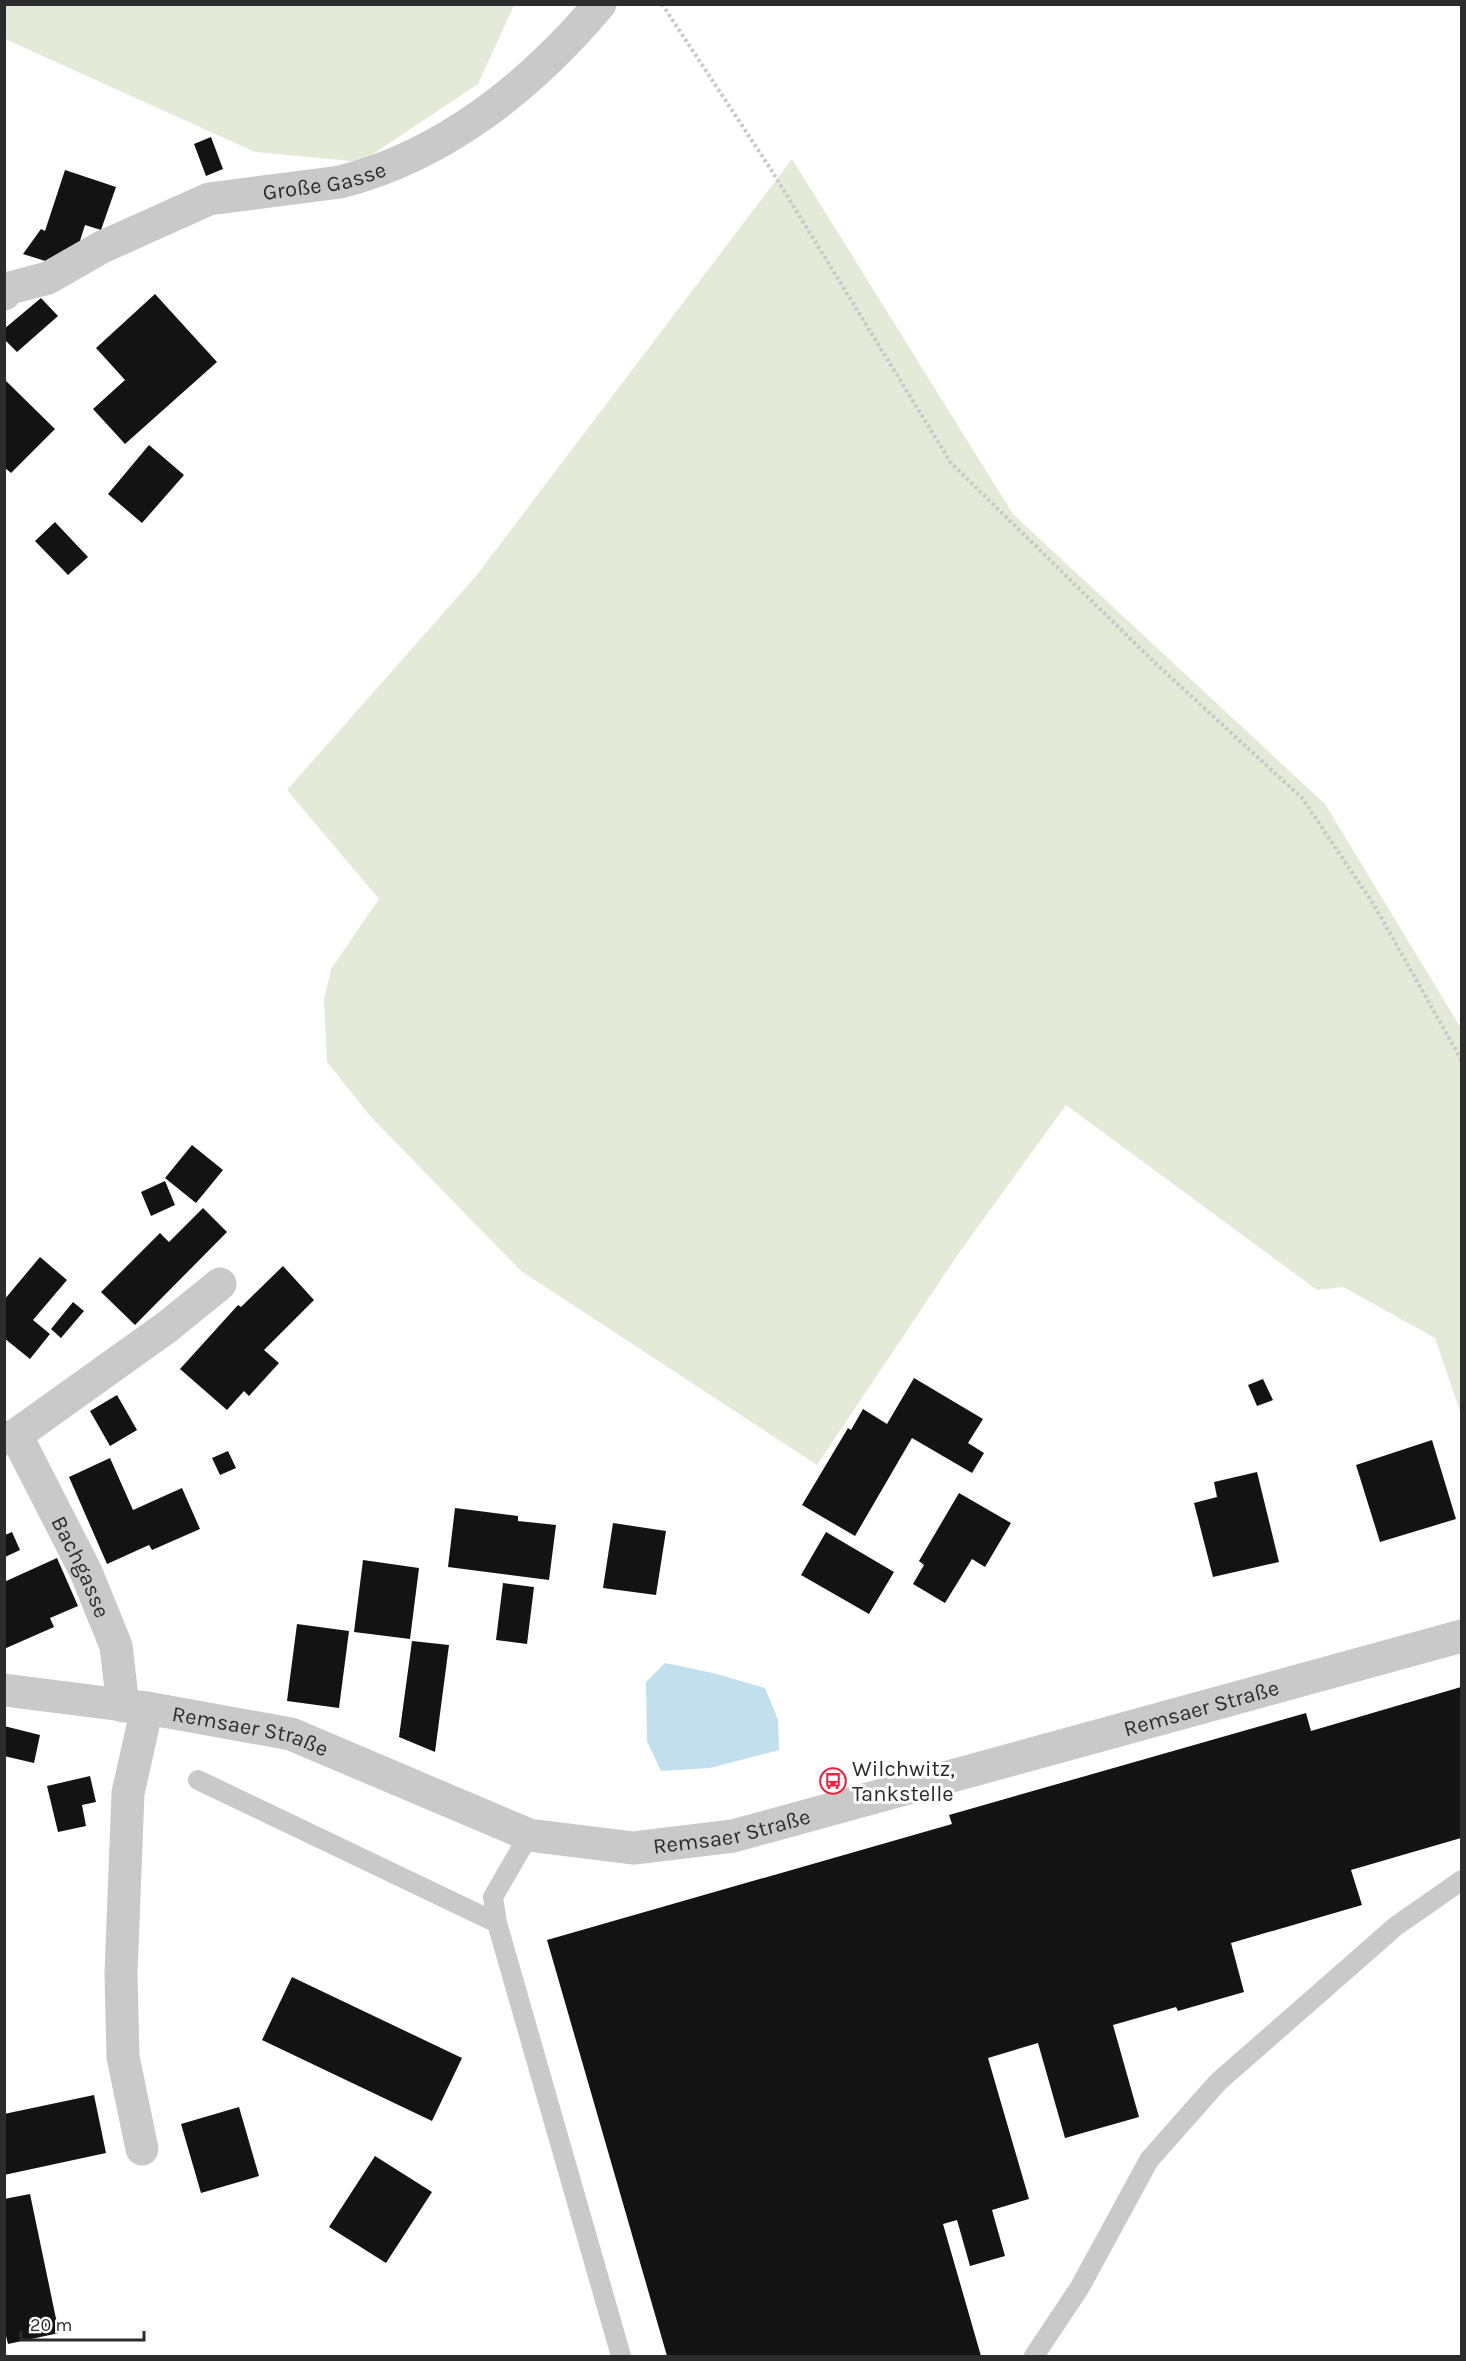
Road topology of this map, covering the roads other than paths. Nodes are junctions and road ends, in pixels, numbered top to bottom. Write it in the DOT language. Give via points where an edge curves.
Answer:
graph roads {
  1 [pos="600,4"];
  2 [pos="6,288"];
  3 [pos="220,1284"];
  4 [pos="10,1437"];
  5 [pos="1461,1636"];
  6 [pos="4,1690"];
  7 [pos="135,1707"];
  8 [pos="198,1780"];
  9 [pos="529,1835"];
  10 [pos="1461,1880"];
  11 [pos="497,1923"];
  12 [pos="142,2149"];
  13 [pos="621,2356"];
  14 [pos="1034,2356"];
  1 -- 2 [label="street, Große Gasse" via="570,40 513,90 429,149 340,182 209,199 102,247 48,278"];
  3 -- 4 [label="street, Bachgasse" via="167,1327"];
  4 -- 7 [label="street, Bachgasse" via="86,1572"];
  5 -- 9 [label="street, Remsaer Straße" via="733,1836 634,1848"];
  6 -- 7 [label="street, Remsaer Straße"];
  7 -- 9 [label="street, Remsaer Straße" via="291,1734"];
  7 -- 12 [label="street, Remsaer Straße" via="121,1974 123,2057"];
  8 -- 11 [label="lane"];
  9 -- 11 [label="lane" via="493,1897"];
  10 -- 14 [label="lane" via="1396,1926 1218,2082 1149,2160 1080,2287"];
  11 -- 13 [label="lane"];
}
